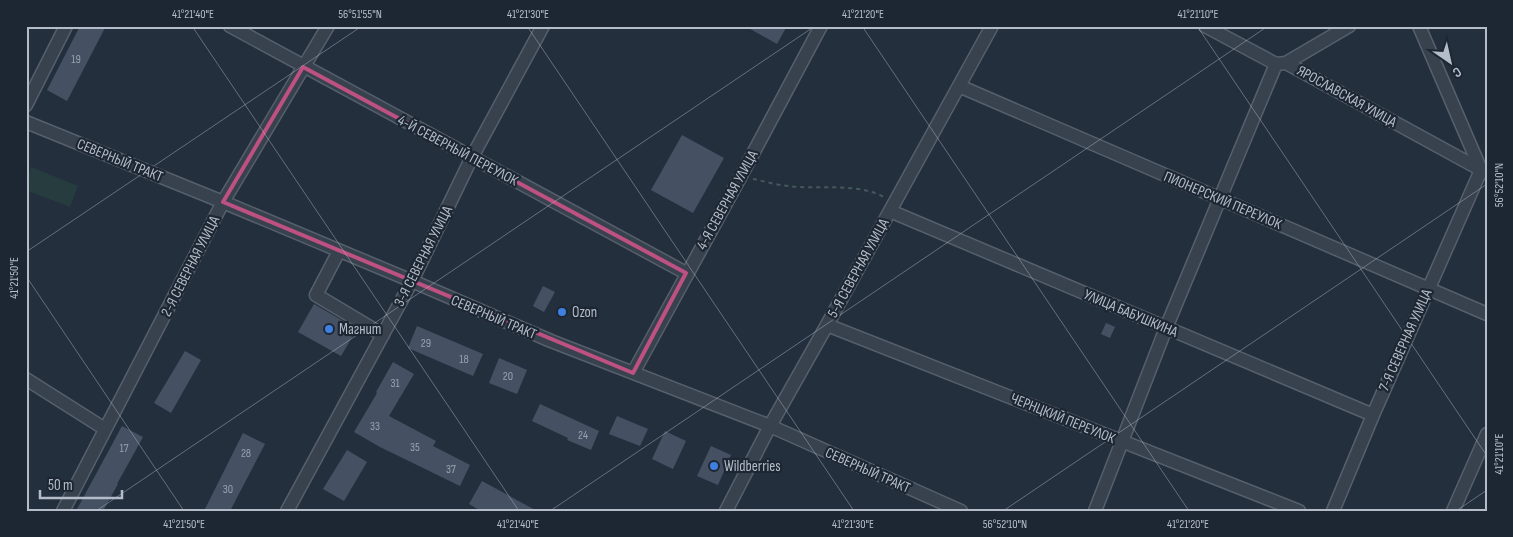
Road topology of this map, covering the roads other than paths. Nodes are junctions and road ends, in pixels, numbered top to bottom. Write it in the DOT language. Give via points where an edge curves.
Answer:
graph roads {
  1 [pos="66,26"];
  2 [pos="328,26"];
  3 [pos="543,26"];
  4 [pos="821,26"];
  5 [pos="992,26"];
  6 [pos="1205,26"];
  7 [pos="1349,26"];
  8 [pos="1419,26"];
  9 [pos="233,27"];
  10 [pos="1281,63"];
  11 [pos="303,66"];
  12 [pos="959,86"];
  13 [pos="26,104"];
  14 [pos="26,122"];
  15 [pos="472,157"];
  16 [pos="1485,170"];
  17 [pos="1221,198"];
  18 [pos="223,202"];
  19 [pos="892,207"];
  20 [pos="339,251"];
  21 [pos="686,273"];
  22 [pos="412,281"];
  23 [pos="1428,288"];
  24 [pos="1487,314"];
  25 [pos="827,325"];
  26 [pos="1166,328"];
  27 [pos="382,335"];
  28 [pos="633,373"];
  29 [pos="26,379"];
  30 [pos="1373,415"];
  31 [pos="770,426"];
  32 [pos="105,429"];
  33 [pos="1487,434"];
  34 [pos="1121,441"];
  35 [pos="1483,453"];
  36 [pos="62,511"];
  37 [pos="287,511"];
  38 [pos="726,511"];
  39 [pos="961,511"];
  40 [pos="1095,511"];
  41 [pos="1299,511"];
  42 [pos="1333,511"];
  43 [pos="1453,511"];
  1 -- 13 [label="street"];
  2 -- 11 [label="street, 2-Я СЕВЕРНАЯ УЛИЦА"];
  3 -- 15 [label="street, 3-Я СЕВЕРНАЯ УЛИЦА"];
  4 -- 21 [label="street, 4-Я СЕВЕРНАЯ УЛИЦА"];
  5 -- 12 [label="street, 5-Я СЕВЕРНАЯ УЛИЦА"];
  6 -- 10 [label="street, ЯРОСЛАВСКАЯ УЛИЦА"];
  7 -- 10 [label="street"];
  8 -- 16 [label="street"];
  9 -- 11 [label="street, 4-Й СЕВЕРНЫЙ ПЕРЕУЛОК"];
  10 -- 16 [label="street, ЯРОСЛАВСКАЯ УЛИЦА"];
  10 -- 17 [label="street"];
  11 -- 15 [label="street, 4-Й СЕВЕРНЫЙ ПЕРЕУЛОК"];
  11 -- 18 [label="street, 2-Я СЕВЕРНАЯ УЛИЦА"];
  12 -- 17 [label="street, ПИОНЕРСКИЙ ПЕРЕУЛОК"];
  12 -- 19 [label="street, 5-Я СЕВЕРНАЯ УЛИЦА"];
  14 -- 18 [label="street, СЕВЕРНЫЙ ТРАКТ"];
  15 -- 21 [label="street, 4-Й СЕВЕРНЫЙ ПЕРЕУЛОК"];
  15 -- 22 [label="street, 3-Я СЕВЕРНАЯ УЛИЦА"];
  16 -- 23 [label="street, 7-Я СЕВЕРНАЯ УЛИЦА"];
  17 -- 23 [label="street, ПИОНЕРСКИЙ ПЕРЕУЛОК"];
  17 -- 26 [label="street"];
  18 -- 20 [label="street, СЕВЕРНЫЙ ТРАКТ"];
  18 -- 32 [label="street, 2-Я СЕВЕРНАЯ УЛИЦА"];
  19 -- 25 [label="street, 5-Я СЕВЕРНАЯ УЛИЦА"];
  19 -- 26 [label="street, УЛИЦА БАБУШКИНА"];
  20 -- 22 [label="street, СЕВЕРНЫЙ ТРАКТ"];
  20 -- 27 [label="street" via="316,295"];
  21 -- 28 [label="street, 4-Я СЕВЕРНАЯ УЛИЦА"];
  22 -- 27 [label="street, 3-Я СЕВЕРНАЯ УЛИЦА"];
  22 -- 28 [label="street, СЕВЕРНЫЙ ТРАКТ"];
  23 -- 24 [label="street, ПИОНЕРСКИЙ ПЕРЕУЛОК"];
  23 -- 30 [label="street, 7-Я СЕВЕРНАЯ УЛИЦА"];
  25 -- 31 [label="street, 5-Я СЕВЕРНАЯ УЛИЦА"];
  25 -- 34 [label="street, ЧЕРНЦКИЙ ПЕРЕУЛОК"];
  26 -- 30 [label="street, УЛИЦА БАБУШКИНА"];
  26 -- 34 [label="street"];
  27 -- 37 [label="street, 3-Я СЕВЕРНАЯ УЛИЦА"];
  28 -- 31 [label="street, СЕВЕРНЫЙ ТРАКТ"];
  29 -- 32 [label="street"];
  30 -- 42 [label="street, 7-Я СЕВЕРНАЯ УЛИЦА"];
  31 -- 38 [label="street, 5-Я СЕВЕРНАЯ УЛИЦА"];
  31 -- 39 [label="street, СЕВЕРНЫЙ ТРАКТ"];
  32 -- 36 [label="street, 2-Я СЕВЕРНАЯ УЛИЦА"];
  33 -- 35 [label="street"];
  34 -- 40 [label="street"];
  34 -- 41 [label="street, ЧЕРНЦКИЙ ПЕРЕУЛОК"];
  35 -- 43 [label="street"];
}
